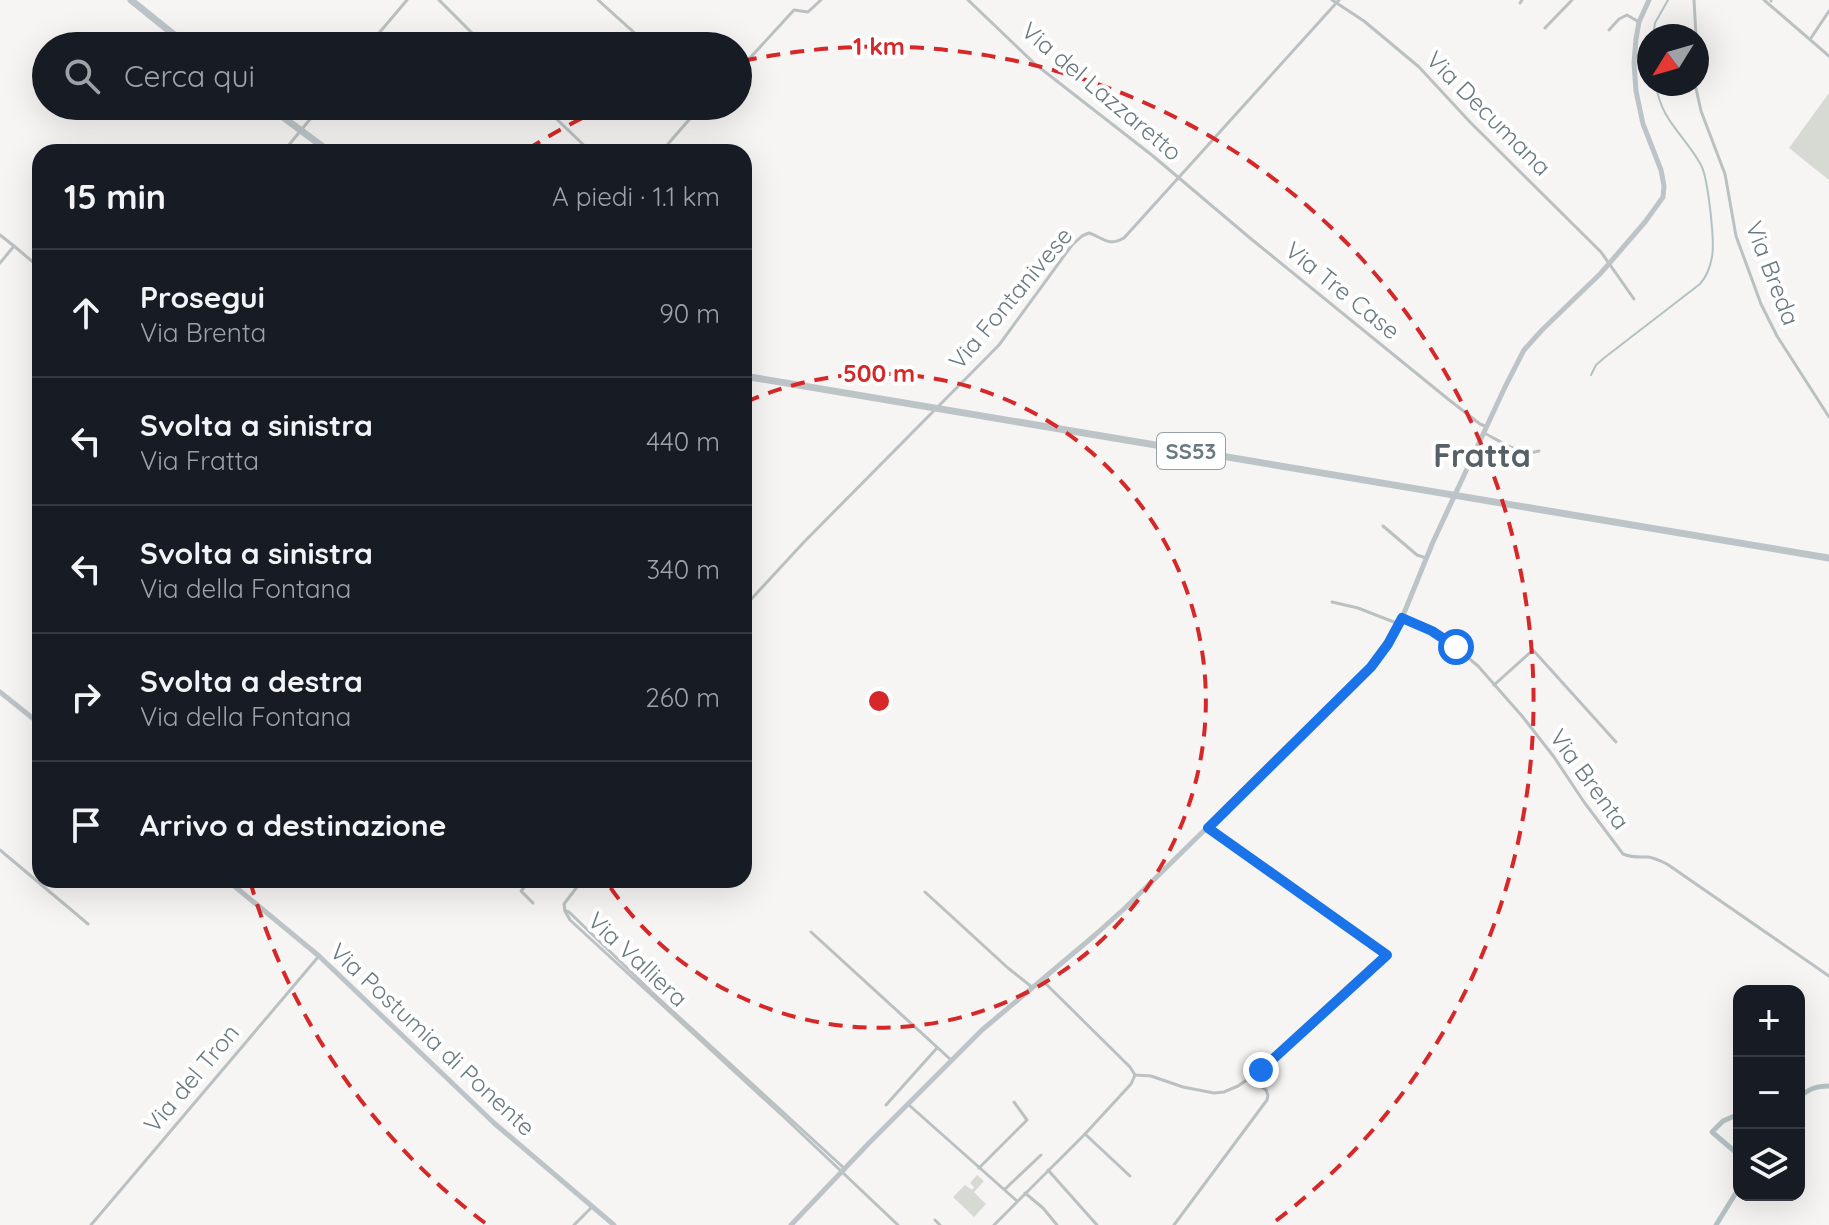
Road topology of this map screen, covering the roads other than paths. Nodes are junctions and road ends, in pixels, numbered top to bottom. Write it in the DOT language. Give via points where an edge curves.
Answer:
graph roads {
  1 [pos="131,0"];
  2 [pos="407,0"];
  3 [pos="439,0"];
  4 [pos="598,0"];
  5 [pos="821,0"];
  6 [pos="968,0"];
  7 [pos="1572,0"];
  8 [pos="1649,0"];
  9 [pos="1694,0"];
  10 [pos="1764,0"];
  11 [pos="1336,1"];
  12 [pos="1770,1"];
  13 [pos="1829,11"];
  14 [pos="1639,22"];
  15 [pos="1695,24"];
  16 [pos="1545,28"];
  17 [pos="1609,30"];
  18 [pos="171,32"];
  19 [pos="380,32"];
  20 [pos="471,32"];
  21 [pos="633,32"];
  22 [pos="1810,39"];
  23 [pos="752,56"];
  24 [pos="1829,56"];
  25 [pos="1698,96"];
  26 [pos="287,120"];
  27 [pos="310,120"];
  28 [pos="558,120"];
  29 [pos="689,120"];
  30 [pos="290,144"];
  31 [pos="319,144"];
  32 [pos="583,144"];
  33 [pos="668,144"];
  34 [pos="1178,178"];
  35 [pos="0,235"];
  36 [pos="14,246"];
  37 [pos="32,261"];
  38 [pos="0,263"];
  39 [pos="1609,264"];
  40 [pos="1634,299"];
  41 [pos="752,377"];
  42 [pos="1829,417"];
  43 [pos="1485,430"];
  44 [pos="1539,451"];
  45 [pos="1383,526"];
  46 [pos="1426,558"];
  47 [pos="1829,558"];
  48 [pos="752,598"];
  49 [pos="1332,602"];
  50 [pos="1400,621"];
  51 [pos="1494,685"];
  52 [pos="0,692"];
  53 [pos="32,718"];
  54 [pos="1616,742"];
  55 [pos="1208,828"];
  56 [pos="0,850"];
  57 [pos="32,877"];
  58 [pos="45,888"];
  59 [pos="237,888"];
  60 [pos="524,888"];
  61 [pos="576,888"];
  62 [pos="925,892"];
  63 [pos="533,903"];
  64 [pos="88,924"];
  65 [pos="811,932"];
  66 [pos="319,956"];
  67 [pos="1829,976"];
  68 [pos="1042,980"];
  69 [pos="1032,987"];
  70 [pos="938,1048"];
  71 [pos="952,1060"];
  72 [pos="1135,1075"];
  73 [pos="1251,1079"];
  74 [pos="1014,1102"];
  75 [pos="886,1105"];
  76 [pos="909,1105"];
  77 [pos="1085,1134"];
  78 [pos="1041,1155"];
  79 [pos="979,1168"];
  80 [pos="843,1170"];
  81 [pos="1048,1170"];
  82 [pos="1130,1176"];
  83 [pos="1005,1189"];
  84 [pos="1025,1193"];
  85 [pos="1017,1201"];
  86 [pos="592,1207"];
  87 [pos="935,1220"];
  88 [pos="91,1225"];
  89 [pos="574,1225"];
  90 [pos="614,1225"];
  91 [pos="791,1225"];
  92 [pos="898,1225"];
  93 [pos="940,1225"];
  94 [pos="994,1225"];
  95 [pos="1057,1225"];
  96 [pos="1097,1225"];
  97 [pos="1174,1225"];
  1 -- 18 [label="highway"];
  2 -- 19 [label="street"];
  3 -- 20 [label="street"];
  4 -- 21 [label="street"];
  5 -- 23 [label="street" via="808,12 794,10"];
  6 -- 34 [label="street, Via del Lazzaretto" via="1035,64"];
  7 -- 16 [label="street"];
  8 -- 14 [label="main road"];
  9 -- 15 [label="street"];
  10 -- 12 [label="street"];
  11 -- 34 [label="street, Via Fontanivese"];
  11 -- 39 [label="street, Via Decumana" via="1419,67"];
  12 -- 22 [label="street"];
  13 -- 22 [label="street"];
  14 -- 17 [label="street" via="1627,15"];
  14 -- 39 [label="main road" via="1636,91 1661,170 1663,197"];
  22 -- 24 [label="street"];
  25 -- 42 [label="street, Via Breda" via="1761,304"];
  26 -- 31 [label="highway"];
  27 -- 30 [label="street"];
  28 -- 32 [label="street"];
  29 -- 33 [label="street"];
  34 -- 43 [label="street, Via Tre Case"];
  34 -- 48 [label="street, Via Fontanivese" via="1124,238 1105,242 1089,233 1072,245 999,345"];
  35 -- 36 [label="street"];
  36 -- 37 [label="street"];
  36 -- 38 [label="street"];
  39 -- 40 [label="street, Via Decumana"];
  39 -- 43 [label="main road" via="1524,350"];
  41 -- 47 [label="highway, SS53"];
  43 -- 44 [label="street, Via Tre Case" via="1520,452"];
  43 -- 46 [label="main road"];
  45 -- 46 [label="street"];
  46 -- 50 [label="main road"];
  49 -- 50 [label="street, Via Brenta"];
  50 -- 51 [label="street, Via Brenta" via="1446,639"];
  50 -- 55 [label="main road" via="1371,667"];
  51 -- 54 [label="street, Via Brenta" via="1533,650"];
  51 -- 67 [label="street, Via Brenta" via="1554,757 1623,854 1667,864"];
  52 -- 53 [label="main road"];
  55 -- 68 [label="main road"];
  55 -- 73 [label="street" via="1387,955"];
  56 -- 57 [label="street"];
  58 -- 64 [label="street"];
  59 -- 66 [label="main road, Via Postumia di Ponente"];
  60 -- 63 [label="street"];
  61 -- 80 [label="street, Via Valliera" via="565,911"];
  62 -- 69 [label="street"];
  65 -- 70 [label="street"];
  66 -- 86 [label="main road, Via Postumia di Ponente" via="494,1123"];
  66 -- 88 [label="street, Via del Tron"];
  68 -- 69 [label="main road"];
  68 -- 72 [label="street"];
  69 -- 71 [label="main road"];
  70 -- 71 [label="street"];
  70 -- 75 [label="street"];
  71 -- 76 [label="main road"];
  72 -- 73 [label="street" via="1214,1093"];
  72 -- 77 [label="street"];
  73 -- 97 [label="street" via="1266,1090 1267,1100"];
  74 -- 79 [label="street" via="1027,1120"];
  76 -- 79 [label="street"];
  76 -- 80 [label="main road"];
  77 -- 81 [label="street"];
  77 -- 82 [label="street"];
  78 -- 83 [label="street"];
  79 -- 83 [label="street"];
  80 -- 91 [label="main road"];
  80 -- 92 [label="street, Via Valliera"];
  81 -- 84 [label="street"];
  81 -- 96 [label="street"];
  83 -- 85 [label="street"];
  84 -- 85 [label="street"];
  84 -- 95 [label="street"];
  85 -- 94 [label="street"];
  86 -- 89 [label="street"];
  86 -- 90 [label="main road, Via Postumia di Ponente"];
  87 -- 93 [label="street"];
}
